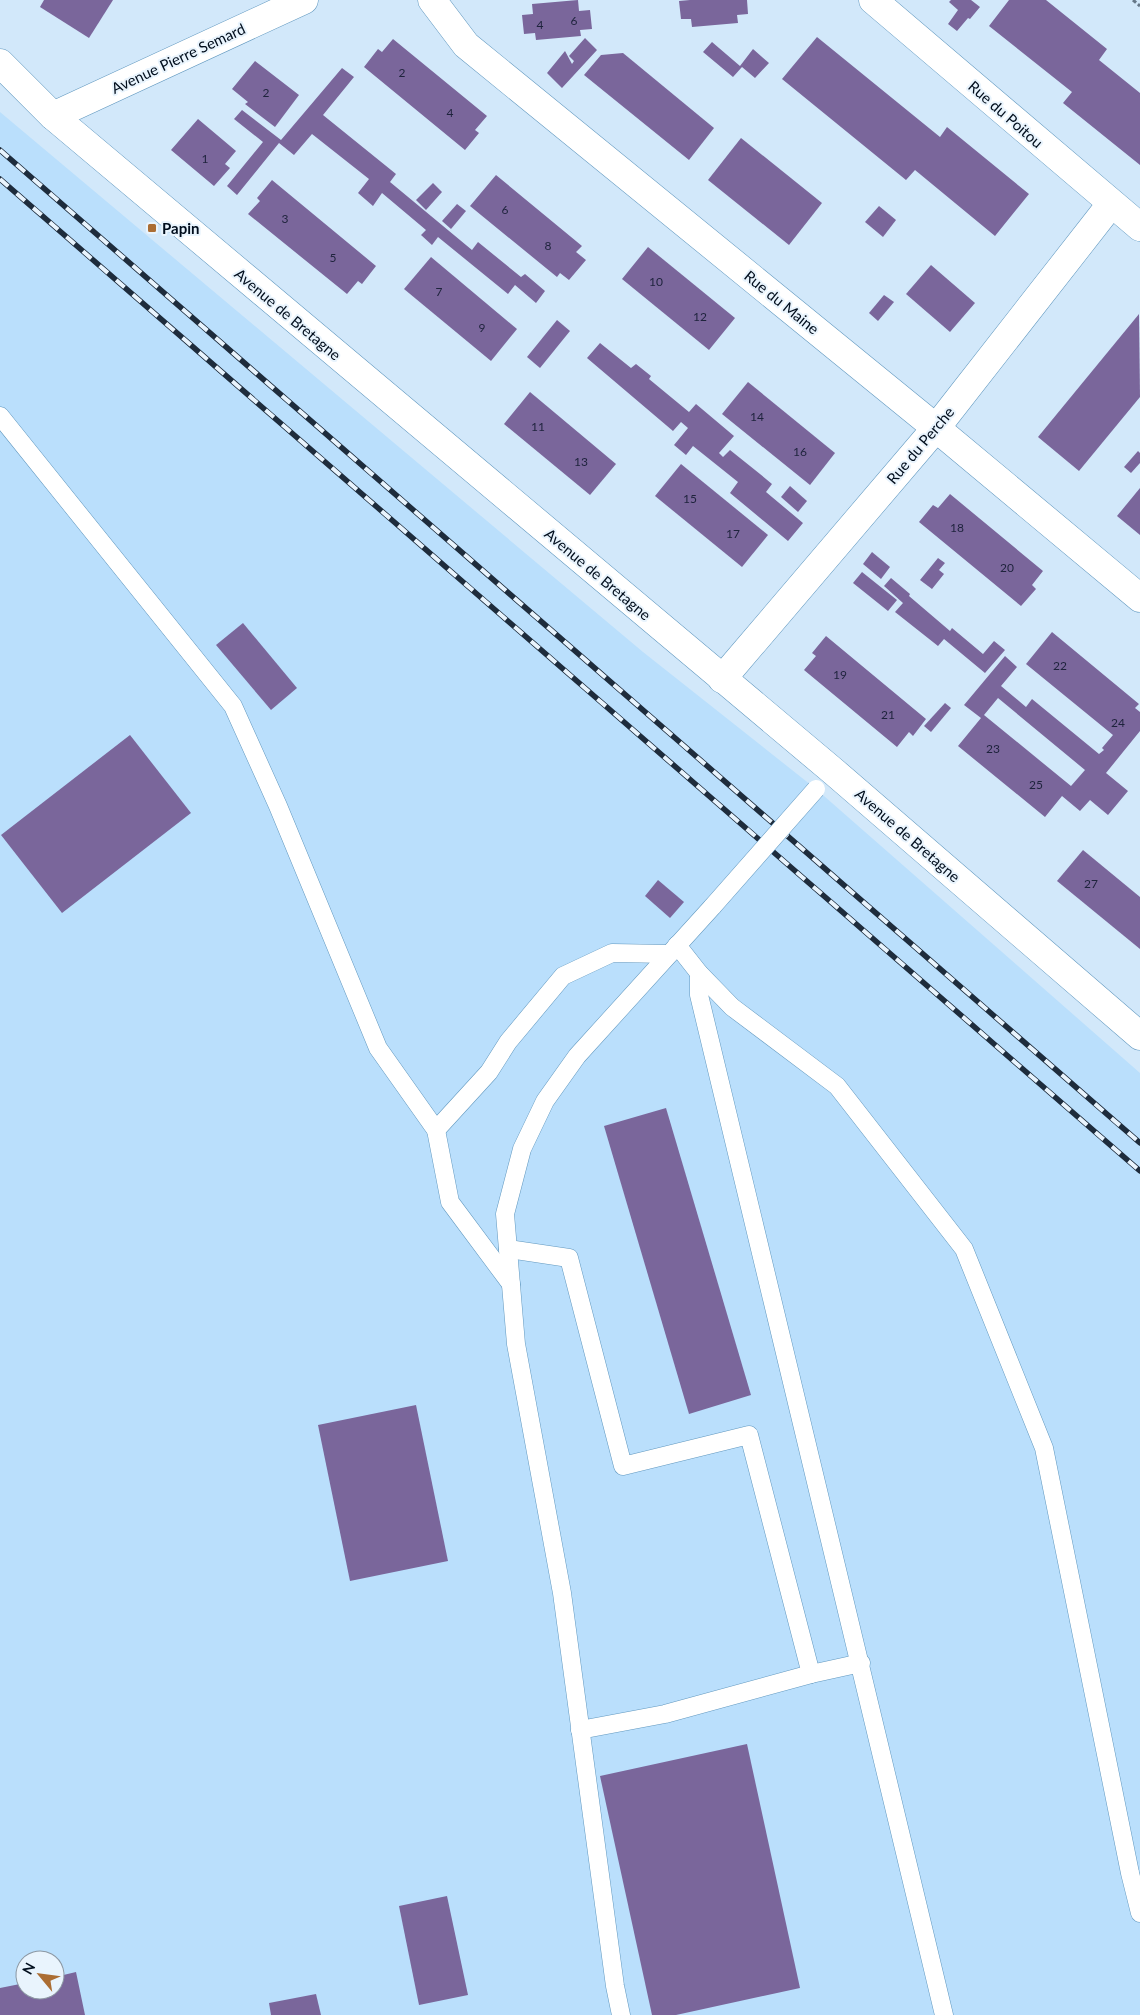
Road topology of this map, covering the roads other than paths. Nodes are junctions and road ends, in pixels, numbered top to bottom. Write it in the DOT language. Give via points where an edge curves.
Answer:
graph roads {
  1 [pos="304,0"];
  2 [pos="432,0"];
  3 [pos="873,0"];
  4 [pos="0,62"];
  5 [pos="53,116"];
  6 [pos="1111,204"];
  7 [pos="1140,227"];
  8 [pos="0,416"];
  9 [pos="936,428"];
  10 [pos="1140,598"];
  11 [pos="722,679"];
  12 [pos="825,780"];
  13 [pos="673,949"];
  14 [pos="699,973"];
  15 [pos="1140,1036"];
  16 [pos="436,1130"];
  17 [pos="508,1249"];
  18 [pos="511,1284"];
  19 [pos="861,1663"];
  20 [pos="810,1674"];
  21 [pos="580,1730"];
  22 [pos="1140,1913"];
  23 [pos="622,2015"];
  24 [pos="944,2015"];
  1 -- 5 [label="street, Avenue Pierre Semard"];
  2 -- 9 [label="street, Rue du Maine" via="466,45"];
  3 -- 6 [label="street, Rue du Poitou"];
  4 -- 5 [label="street, Avenue de Bretagne"];
  5 -- 11 [label="street, Avenue de Bretagne"];
  6 -- 7 [label="street, Rue du Poitou"];
  6 -- 9 [label="street, Rue du Perche"];
  8 -- 16 [label="lane" via="233,706 378,1048"];
  9 -- 10 [label="street, Rue du Maine"];
  9 -- 11 [label="street, Rue du Perche"];
  11 -- 12 [label="street, Avenue de Bretagne"];
  12 -- 13 [label="lane, bridge"];
  12 -- 15 [label="street, Avenue de Bretagne"];
  13 -- 14 [label="lane"];
  13 -- 16 [label="lane" via="612,952 564,976 508,1042 489,1072"];
  13 -- 17 [label="lane" via="576,1056 545,1101 522,1149 505,1214"];
  14 -- 19 [label="lane" via="699,995"];
  14 -- 22 [label="lane" via="732,1007 837,1086 964,1249 1044,1448"];
  16 -- 18 [label="lane" via="450,1202"];
  17 -- 18 [label="lane"];
  17 -- 20 [label="lane" via="569,1258 623,1466 749,1435"];
  18 -- 21 [label="lane" via="516,1344 562,1593"];
  19 -- 20 [label="lane"];
  19 -- 24 [label="lane"];
  20 -- 21 [label="lane" via="665,1714"];
  21 -- 23 [label="lane" via="615,1986"];
}
